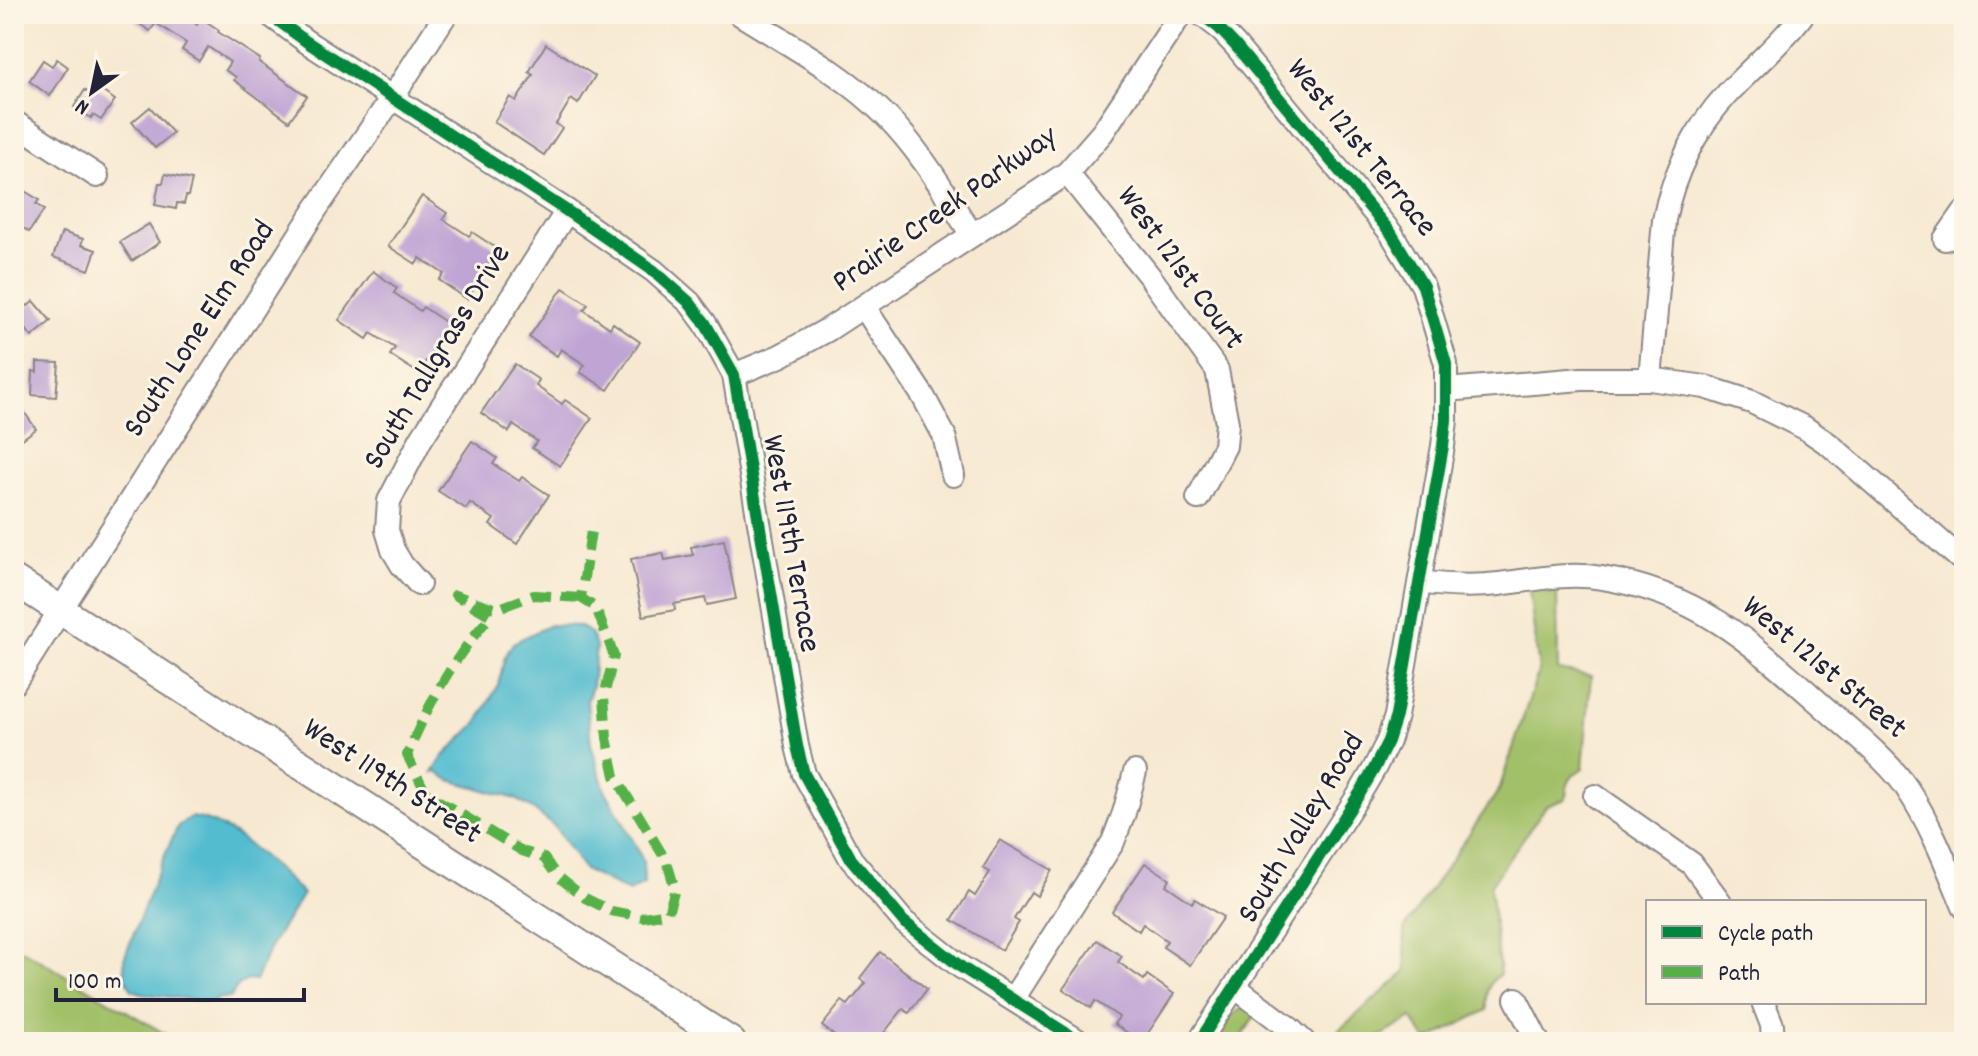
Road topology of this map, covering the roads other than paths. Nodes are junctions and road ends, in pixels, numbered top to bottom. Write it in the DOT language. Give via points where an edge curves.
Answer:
graph roads {
  1 [pos="269,14"];
  2 [pos="446,14"];
  3 [pos="740,14"];
  4 [pos="1181,14"];
  5 [pos="1201,14"];
  6 [pos="1803,14"];
  7 [pos="392,98"];
  8 [pos="14,122"];
  9 [pos="1067,173"];
  10 [pos="97,176"];
  11 [pos="567,211"];
  12 [pos="1964,212"];
  13 [pos="972,235"];
  14 [pos="1945,239"];
  15 [pos="864,307"];
  16 [pos="734,375"];
  17 [pos="1650,379"];
  18 [pos="1446,390"];
  19 [pos="953,475"];
  20 [pos="1198,498"];
  21 [pos="1964,562"];
  22 [pos="14,580"];
  23 [pos="1420,582"];
  24 [pos="419,584"];
  25 [pos="60,610"];
  26 [pos="14,683"];
  27 [pos="1135,772"];
  28 [pos="1595,796"];
  29 [pos="1719,900"];
  30 [pos="1964,907"];
  31 [pos="1235,987"];
  32 [pos="1013,999"];
  33 [pos="1516,999"];
  34 [pos="1764,1004"];
  35 [pos="731,1042"];
  36 [pos="1080,1042"];
  37 [pos="1199,1042"];
  38 [pos="1304,1042"];
  39 [pos="1538,1042"];
  40 [pos="1773,1042"];
  1 -- 7 [label="street, West 119th Terrace"];
  2 -- 7 [label="street, South Lone Elm Road"];
  3 -- 13 [label="street" via="851,86 887,116 912,144"];
  4 -- 9 [label="street, Prairie Creek Parkway" via="1102,133"];
  5 -- 18 [label="street, West 121st Terrace" via="1235,45 1391,233 1423,286 1446,364"];
  6 -- 17 [label="street" via="1713,110 1683,161 1664,220"];
  7 -- 11 [label="street, West 119th Terrace"];
  7 -- 25 [label="street, South Lone Elm Road"];
  8 -- 10 [label="street"];
  9 -- 13 [label="street, Prairie Creek Parkway"];
  9 -- 20 [label="street, West 121st Court" via="1217,370 1227,423 1225,446"];
  11 -- 16 [label="street, West 119th Terrace" via="654,271 690,303"];
  11 -- 24 [label="street, South Tallgrass Drive" via="421,439 389,501 387,530 393,550"];
  12 -- 14 [label="street"];
  13 -- 15 [label="street, Prairie Creek Parkway"];
  15 -- 16 [label="street, Prairie Creek Parkway" via="808,342"];
  15 -- 19 [label="street" via="944,435"];
  16 -- 32 [label="street, West 119th Terrace" via="804,774 851,859 904,922"];
  17 -- 18 [label="street"];
  17 -- 21 [label="street" via="1729,394 1805,428"];
  18 -- 23 [label="street, South Valley Road" via="1443,446"];
  22 -- 25 [label="main road, West 119th Street"];
  23 -- 30 [label="street, West 121st Street" via="1474,586 1595,577 1659,591 1716,619 1825,708 1905,784 1936,838"];
  23 -- 31 [label="street, South Valley Road" via="1388,741"];
  25 -- 26 [label="street, South Lone Elm Road"];
  25 -- 35 [label="main road, West 119th Street"];
  27 -- 32 [label="street" via="1113,842"];
  28 -- 29 [label="street" via="1692,864"];
  31 -- 37 [label="street, South Valley Road"];
  31 -- 38 [label="street"];
  32 -- 36 [label="street, West 119th Terrace"];
  33 -- 39 [label="street"];
  34 -- 40 [label="street"];
}
